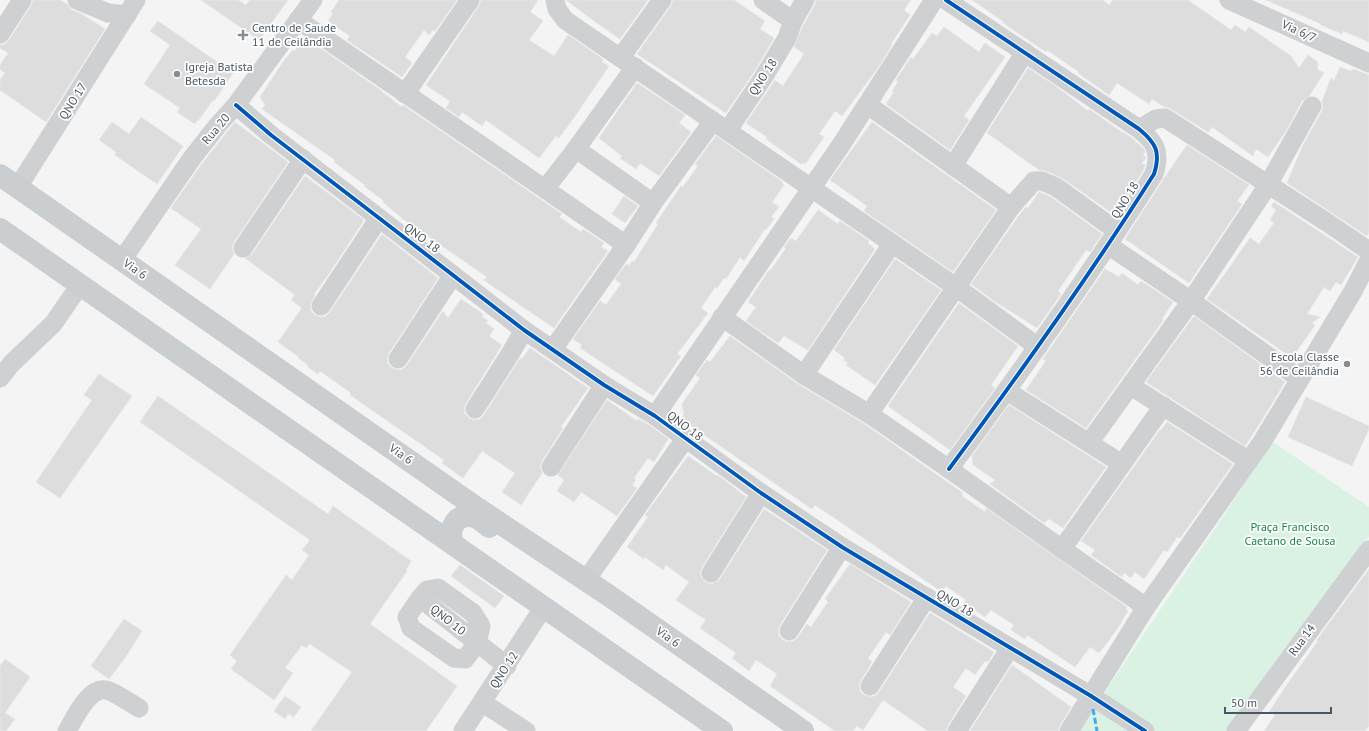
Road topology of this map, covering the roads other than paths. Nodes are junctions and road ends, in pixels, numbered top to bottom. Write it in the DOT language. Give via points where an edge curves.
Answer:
graph roads {
  1 [pos="22,0"];
  2 [pos="78,0"];
  3 [pos="313,0"];
  4 [pos="470,0"];
  5 [pos="554,0"];
  6 [pos="662,0"];
  7 [pos="763,0"];
  8 [pos="805,0"];
  9 [pos="934,0"];
  10 [pos="946,0"];
  11 [pos="1229,0"];
  12 [pos="1255,5"];
  13 [pos="132,7"];
  14 [pos="298,20"];
  15 [pos="793,21"];
  16 [pos="0,34"];
  17 [pos="1025,52"];
  18 [pos="628,62"];
  19 [pos="1369,63"];
  20 [pos="405,94"];
  21 [pos="236,105"];
  22 [pos="868,105"];
  23 [pos="1312,106"];
  24 [pos="720,125"];
  25 [pos="1139,129"];
  26 [pos="576,149"];
  27 [pos="303,159"];
  28 [pos="953,166"];
  29 [pos="0,175"];
  30 [pos="1268,184"];
  31 [pos="18,188"];
  32 [pos="812,188"];
  33 [pos="544,189"];
  34 [pos="654,203"];
  35 [pos="1011,207"];
  36 [pos="379,218"];
  37 [pos="0,229"];
  38 [pos="1113,238"];
  39 [pos="892,244"];
  40 [pos="626,245"];
  41 [pos="243,248"];
  42 [pos="1369,251"];
  43 [pos="122,260"];
  44 [pos="1369,260"];
  45 [pos="453,275"];
  46 [pos="80,285"];
  47 [pos="956,288"];
  48 [pos="1191,301"];
  49 [pos="322,306"];
  50 [pos="722,317"];
  51 [pos="524,330"];
  52 [pos="1038,347"];
  53 [pos="553,349"];
  54 [pos="398,359"];
  55 [pos="804,375"];
  56 [pos="0,378"];
  57 [pos="1300,379"];
  58 [pos="604,385"];
  59 [pos="1131,386"];
  60 [pos="1007,390"];
  61 [pos="1163,406"];
  62 [pos="475,409"];
  63 [pos="869,414"];
  64 [pos="655,416"];
  65 [pos="685,439"];
  66 [pos="1089,443"];
  67 [pos="1249,460"];
  68 [pos="1122,464"];
  69 [pos="551,468"];
  70 [pos="949,469"];
  71 [pos="761,493"];
  72 [pos="453,544"];
  73 [pos="842,547"];
  74 [pos="1062,549"];
  75 [pos="1369,550"];
  76 [pos="711,573"];
  77 [pos="586,580"];
  78 [pos="608,595"];
  79 [pos="927,597"];
  80 [pos="1146,607"];
  81 [pos="544,608"];
  82 [pos="789,631"];
  83 [pos="477,643"];
  84 [pos="1010,648"];
  85 [pos="507,666"];
  86 [pos="870,686"];
  87 [pos="1091,696"];
  88 [pos="483,703"];
  89 [pos="139,708"];
  90 [pos="505,725"];
  91 [pos="67,731"];
  92 [pos="464,731"];
  93 [pos="526,731"];
  94 [pos="722,731"];
  95 [pos="803,731"];
  96 [pos="957,731"];
  97 [pos="1069,731"];
  98 [pos="1145,731"];
  99 [pos="1236,731"];
  1 -- 16 [label="street"];
  2 -- 13 [label="street, QNO 17" via="108,12"];
  3 -- 14 [label="street, Rua 20"];
  4 -- 20 [label="street"];
  5 -- 18 [label="street" via="565,20"];
  6 -- 18 [label="street"];
  7 -- 15 [label="street"];
  8 -- 15 [label="street, QNO 18"];
  9 -- 22 [label="street, QNO 18"];
  10 -- 17 [label="street, QNO 18"];
  11 -- 12 [label="street, Via 6/7"];
  12 -- 19 [label="street, Via 6/7"];
  13 -- 31 [label="street, QNO 17"];
  14 -- 20 [label="street"];
  14 -- 21 [label="street, Rua 20"];
  15 -- 24 [label="street, QNO 18" via="787,38 763,78"];
  17 -- 25 [label="street, QNO 18"];
  17 -- 28 [label="street"];
  18 -- 24 [label="street"];
  18 -- 26 [label="street"];
  20 -- 33 [label="street"];
  21 -- 27 [label="street, QNO 18"];
  21 -- 43 [label="street, Rua 20" via="192,158"];
  22 -- 28 [label="street"];
  22 -- 32 [label="street, QNO 18"];
  23 -- 30 [label="street"];
  24 -- 32 [label="street"];
  24 -- 34 [label="street, QNO 18"];
  25 -- 30 [label="street" via="1165,118"];
  25 -- 38 [label="street, QNO 18" via="1150,138 1156,149 1158,162 1154,174"];
  26 -- 33 [label="street"];
  26 -- 34 [label="street"];
  27 -- 36 [label="street, QNO 18"];
  27 -- 41 [label="street"];
  28 -- 35 [label="street"];
  29 -- 31 [label="main road, Via 6"];
  30 -- 42 [label="street"];
  30 -- 48 [label="street"];
  31 -- 43 [label="main road, Via 6"];
  32 -- 39 [label="street"];
  32 -- 50 [label="street, QNO 18"];
  33 -- 40 [label="street"];
  34 -- 40 [label="street, QNO 18"];
  35 -- 38 [label="street, QNO 18" via="1034,181 1042,181 1056,187"];
  35 -- 47 [label="street, QNO 18"];
  36 -- 45 [label="street, QNO 18"];
  36 -- 49 [label="street"];
  37 -- 46 [label="main road"];
  38 -- 48 [label="street, QNO 18"];
  38 -- 52 [label="street, QNO 18"];
  39 -- 47 [label="street"];
  39 -- 55 [label="street"];
  40 -- 53 [label="street, QNO 18"];
  43 -- 77 [label="main road, Via 6" via="478,508"];
  44 -- 57 [label="street"];
  45 -- 51 [label="street, QNO 18"];
  45 -- 54 [label="street"];
  46 -- 56 [label="street" via="53,324"];
  46 -- 72 [label="main road"];
  47 -- 52 [label="street"];
  47 -- 63 [label="street, QNO 18"];
  48 -- 57 [label="street, QNO 18"];
  48 -- 59 [label="street"];
  50 -- 55 [label="street"];
  50 -- 64 [label="street, QNO 18"];
  51 -- 53 [label="street, QNO 18"];
  51 -- 62 [label="street"];
  52 -- 60 [label="street, QNO 18"];
  53 -- 58 [label="street, QNO 18"];
  55 -- 63 [label="street"];
  57 -- 67 [label="street"];
  58 -- 64 [label="street, QNO 18"];
  58 -- 69 [label="street"];
  59 -- 61 [label="street"];
  59 -- 66 [label="street"];
  60 -- 66 [label="street"];
  60 -- 70 [label="street, QNO 18"];
  61 -- 67 [label="street"];
  61 -- 68 [label="street"];
  63 -- 70 [label="street"];
  64 -- 65 [label="street, QNO 18"];
  65 -- 71 [label="street, QNO 18"];
  65 -- 77 [label="street, QNO 18"];
  66 -- 68 [label="street"];
  67 -- 80 [label="street"];
  68 -- 74 [label="street"];
  70 -- 74 [label="street"];
  71 -- 73 [label="street, QNO 18"];
  71 -- 76 [label="street"];
  72 -- 78 [label="main road" via="450,532 455,521 465,516 475,517 548,568"];
  72 -- 81 [label="main road"];
  73 -- 79 [label="street, QNO 18"];
  73 -- 82 [label="street"];
  74 -- 80 [label="street"];
  75 -- 99 [label="street, Rua 14"];
  77 -- 78 [label="main road, Via 6"];
  78 -- 95 [label="main road, Via 6"];
  79 -- 84 [label="street, QNO 18"];
  79 -- 86 [label="street, QNO 18"];
  80 -- 87 [label="street"];
  81 -- 85 [label="street, QNO 12"];
  81 -- 94 [label="main road"];
  83 -- 83 [label="street, QNO 10" via="420,598 407,617 411,628 454,658 465,659"];
  83 -- 85 [label="street, QNO 10"];
  84 -- 87 [label="street, QNO 18"];
  84 -- 96 [label="street"];
  85 -- 88 [label="street, QNO 12"];
  87 -- 97 [label="street"];
  87 -- 98 [label="street, QNO 18"];
  88 -- 90 [label="street"];
  88 -- 92 [label="street, QNO 12"];
  89 -- 91 [label="street" via="107,690 99,690 89,695"];
  90 -- 93 [label="street"];
}
